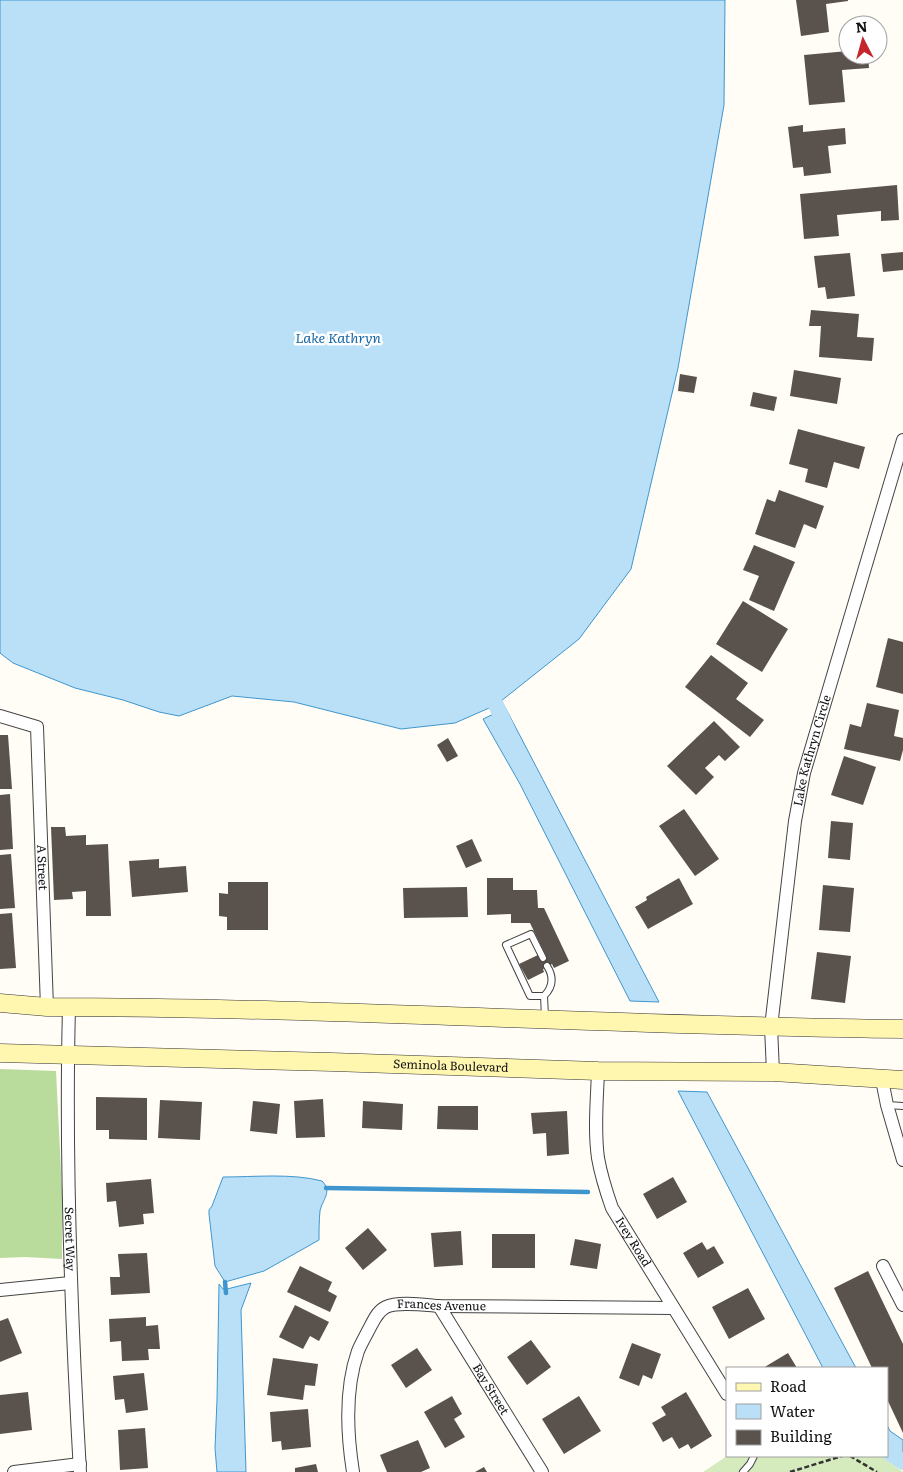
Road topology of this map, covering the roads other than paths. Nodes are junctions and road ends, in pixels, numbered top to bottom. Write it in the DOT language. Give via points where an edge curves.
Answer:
graph roads {
  1 [pos="903,440"];
  2 [pos="0,716"];
  3 [pos="543,958"];
  4 [pos="547,966"];
  5 [pos="544,996"];
  6 [pos="0,1004"];
  7 [pos="47,1007"];
  8 [pos="69,1007"];
  9 [pos="545,1019"];
  10 [pos="772,1027"];
  11 [pos="903,1029"];
  12 [pos="0,1052"];
  13 [pos="68,1054"];
  14 [pos="598,1071"];
  15 [pos="773,1072"];
  16 [pos="882,1080"];
  17 [pos="903,1080"];
  18 [pos="887,1105"];
  19 [pos="903,1106"];
  20 [pos="903,1160"];
  21 [pos="883,1266"];
  22 [pos="70,1284"];
  23 [pos="0,1290"];
  24 [pos="903,1305"];
  25 [pos="439,1306"];
  26 [pos="673,1308"];
  27 [pos="726,1392"];
  28 [pos="754,1457"];
  29 [pos="80,1468"];
  30 [pos="14,1472"];
  31 [pos="353,1472"];
  32 [pos="542,1472"];
  33 [pos="743,1472"];
  1 -- 10 [label="street, Lake Kathryn Circle" via="804,773 795,821"];
  2 -- 7 [label="street, A Street" via="38,727"];
  3 -- 5 [label="lane" via="531,934 506,946 530,996"];
  4 -- 5 [label="lane" via="551,985"];
  5 -- 9 [label="lane"];
  6 -- 7 [label="main road"];
  7 -- 8 [label="main road"];
  8 -- 9 [label="main road"];
  8 -- 13 [label="street, Secret Way"];
  9 -- 10 [label="main road"];
  10 -- 11 [label="main road"];
  10 -- 15 [label="street, Lake Kathryn Circle"];
  12 -- 13 [label="main road, Seminola Boulevard"];
  13 -- 14 [label="main road, Seminola Boulevard"];
  13 -- 22 [label="street, Secret Way"];
  14 -- 15 [label="main road, Seminola Boulevard"];
  14 -- 26 [label="street, Ivey Road" via="597,1139 603,1181 612,1208"];
  15 -- 16 [label="main road, Seminola Boulevard"];
  16 -- 17 [label="main road, Seminola Boulevard"];
  16 -- 18 [label="street"];
  18 -- 19 [label="lane"];
  18 -- 20 [label="street"];
  21 -- 24 [label="street"];
  22 -- 23 [label="street"];
  22 -- 29 [label="street, Secret Way"];
  25 -- 26 [label="street, Frances Avenue"];
  25 -- 31 [label="street, Frances Avenue" via="402,1304 386,1307 376,1316 358,1351 350,1386 348,1419"];
  25 -- 32 [label="street, Bay Street"];
  26 -- 27 [label="street, Ivey Road"];
  28 -- 33 [label="lane"];
  29 -- 30 [label="street"];
}
